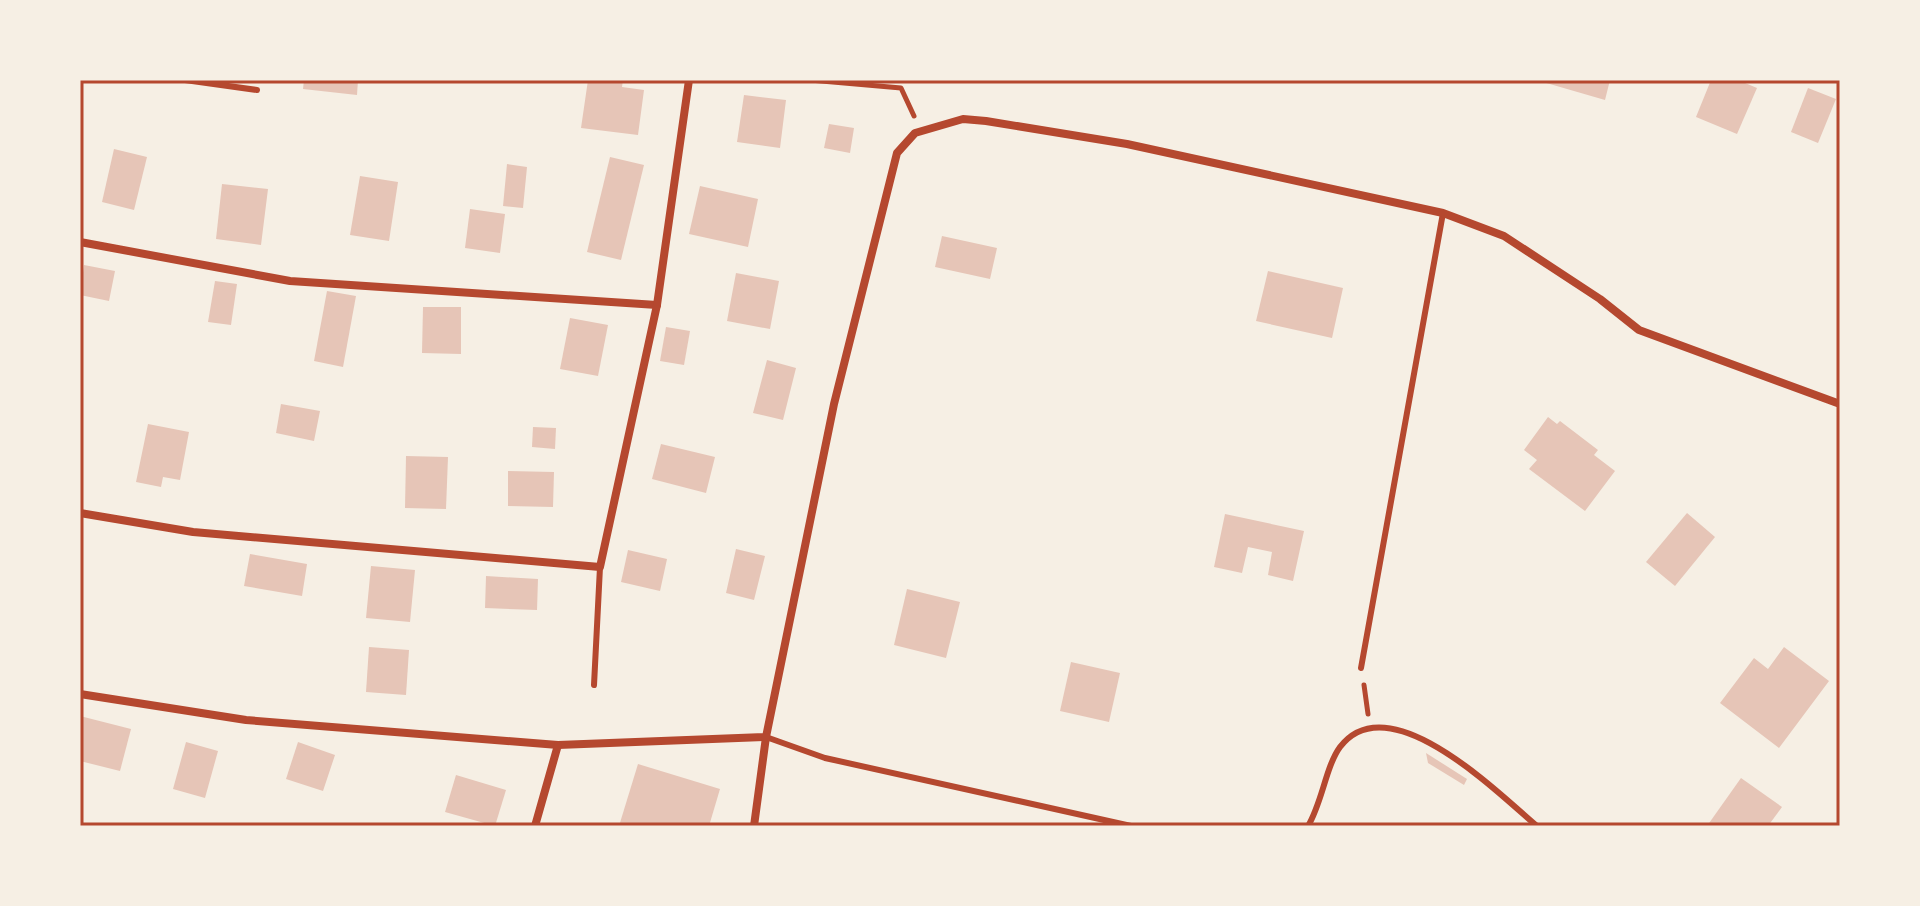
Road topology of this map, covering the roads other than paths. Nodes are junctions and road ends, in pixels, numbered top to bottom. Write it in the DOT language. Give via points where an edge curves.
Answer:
graph roads {
  1 [pos="185,80"];
  2 [pos="689,80"];
  3 [pos="257,90"];
  4 [pos="1443,213"];
  5 [pos="80,242"];
  6 [pos="657,305"];
  7 [pos="1840,404"];
  8 [pos="80,513"];
  9 [pos="600,567"];
  10 [pos="1361,668"];
  11 [pos="594,685"];
  12 [pos="80,694"];
  13 [pos="766,737"];
  14 [pos="558,745"];
  15 [pos="535,826"];
  16 [pos="754,826"];
  17 [pos="1131,826"];
  18 [pos="1308,826"];
  19 [pos="1537,826"];
  1 -- 3 [label="lane"];
  2 -- 6 [label="street"];
  4 -- 7 [label="street" via="1504,236 1639,330"];
  4 -- 10 [label="lane"];
  4 -- 13 [label="street" via="1127,144 986,121 963,119 915,133 897,153 838,389"];
  5 -- 6 [label="street" via="290,281"];
  6 -- 9 [label="street"];
  8 -- 9 [label="street" via="193,532"];
  9 -- 11 [label="lane"];
  12 -- 14 [label="street" via="246,720"];
  13 -- 14 [label="street"];
  13 -- 16 [label="street"];
  13 -- 17 [label="lane" via="825,758"];
  14 -- 15 [label="street"];
  18 -- 19 [label="lane" via="1338,749 1353,734 1389,728 1435,745"];
}
